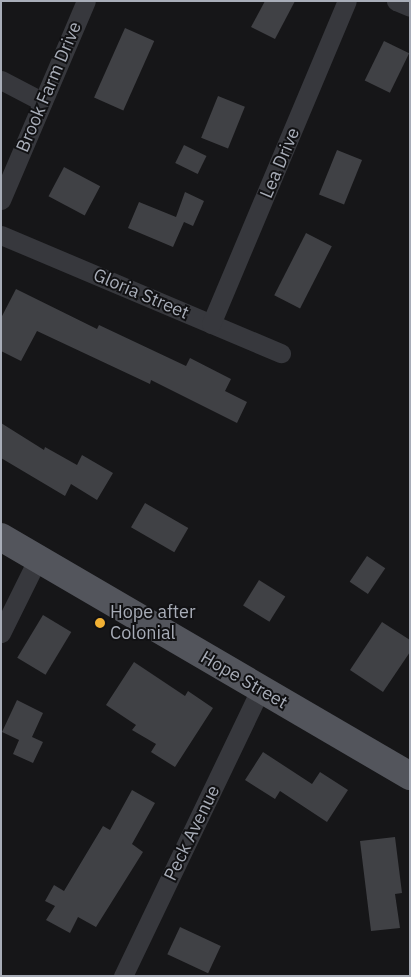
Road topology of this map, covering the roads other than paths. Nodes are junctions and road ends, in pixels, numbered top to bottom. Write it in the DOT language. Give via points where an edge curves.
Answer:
graph roads {
  1 [pos="86,1"];
  2 [pos="348,1"];
  3 [pos="396,1"];
  4 [pos="410,7"];
  5 [pos="1,80"];
  6 [pos="43,102"];
  7 [pos="1,200"];
  8 [pos="1,235"];
  9 [pos="211,324"];
  10 [pos="281,353"];
  11 [pos="1,537"];
  12 [pos="38,558"];
  13 [pos="1,633"];
  14 [pos="260,690"];
  15 [pos="410,776"];
  16 [pos="123,976"];
  1 -- 6 [label="street, Brook Farm Drive"];
  2 -- 9 [label="street, Lea Drive"];
  3 -- 4 [label="street"];
  5 -- 6 [label="street"];
  6 -- 7 [label="street, Brook Farm Drive"];
  8 -- 9 [label="street, Gloria Street"];
  9 -- 10 [label="street, Gloria Street"];
  11 -- 12 [label="main road, Hope Street"];
  12 -- 13 [label="street"];
  12 -- 14 [label="main road, Hope Street"];
  14 -- 15 [label="main road, Hope Street"];
  14 -- 16 [label="street, Peck Avenue"];
}
